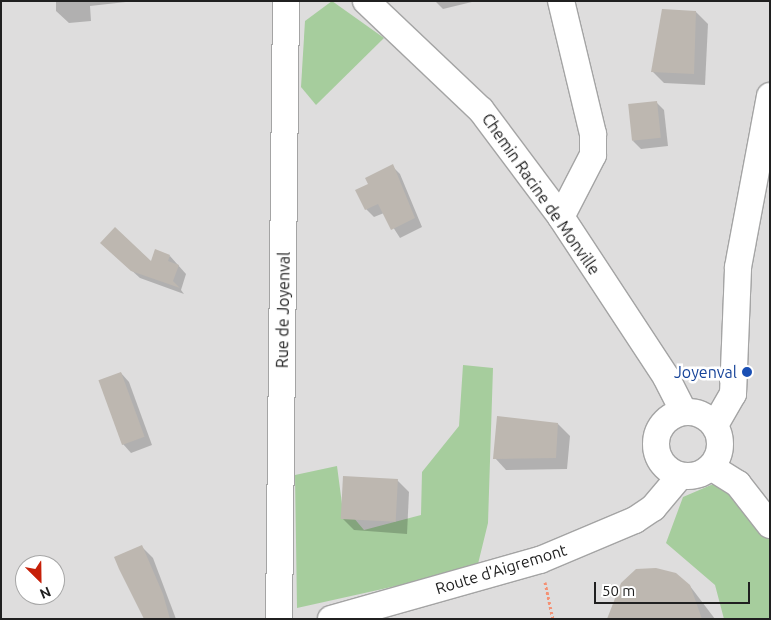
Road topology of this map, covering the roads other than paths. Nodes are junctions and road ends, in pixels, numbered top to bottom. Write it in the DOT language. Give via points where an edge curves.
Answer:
graph roads {
  1 [pos="286,1"];
  2 [pos="366,1"];
  3 [pos="561,1"];
  4 [pos="770,96"];
  5 [pos="561,217"];
  6 [pos="684,412"];
  7 [pos="715,425"];
  8 [pos="712,467"];
  9 [pos="680,476"];
  10 [pos="770,525"];
  11 [pos="279,619"];
  12 [pos="331,619"];
  1 -- 11 [label="street, Rue de Joyenval"];
  2 -- 5 [label="street, Chemin Racine de Monville" via="481,110"];
  3 -- 5 [label="street" via="593,134 593,155"];
  4 -- 7 [label="street" via="738,267 733,394"];
  5 -- 6 [label="street, Chemin Racine de Monville" via="666,377"];
  6 -- 7 [label="street" via="696,412"];
  6 -- 9 [label="street" via="663,424 656,447 664,466"];
  7 -- 8 [label="street" via="720,447"];
  8 -- 9 [label="street" via="702,474"];
  8 -- 10 [label="street" via="738,484"];
  9 -- 12 [label="street, Route d'Aigremont" via="653,508 635,520 540,560"];
}
